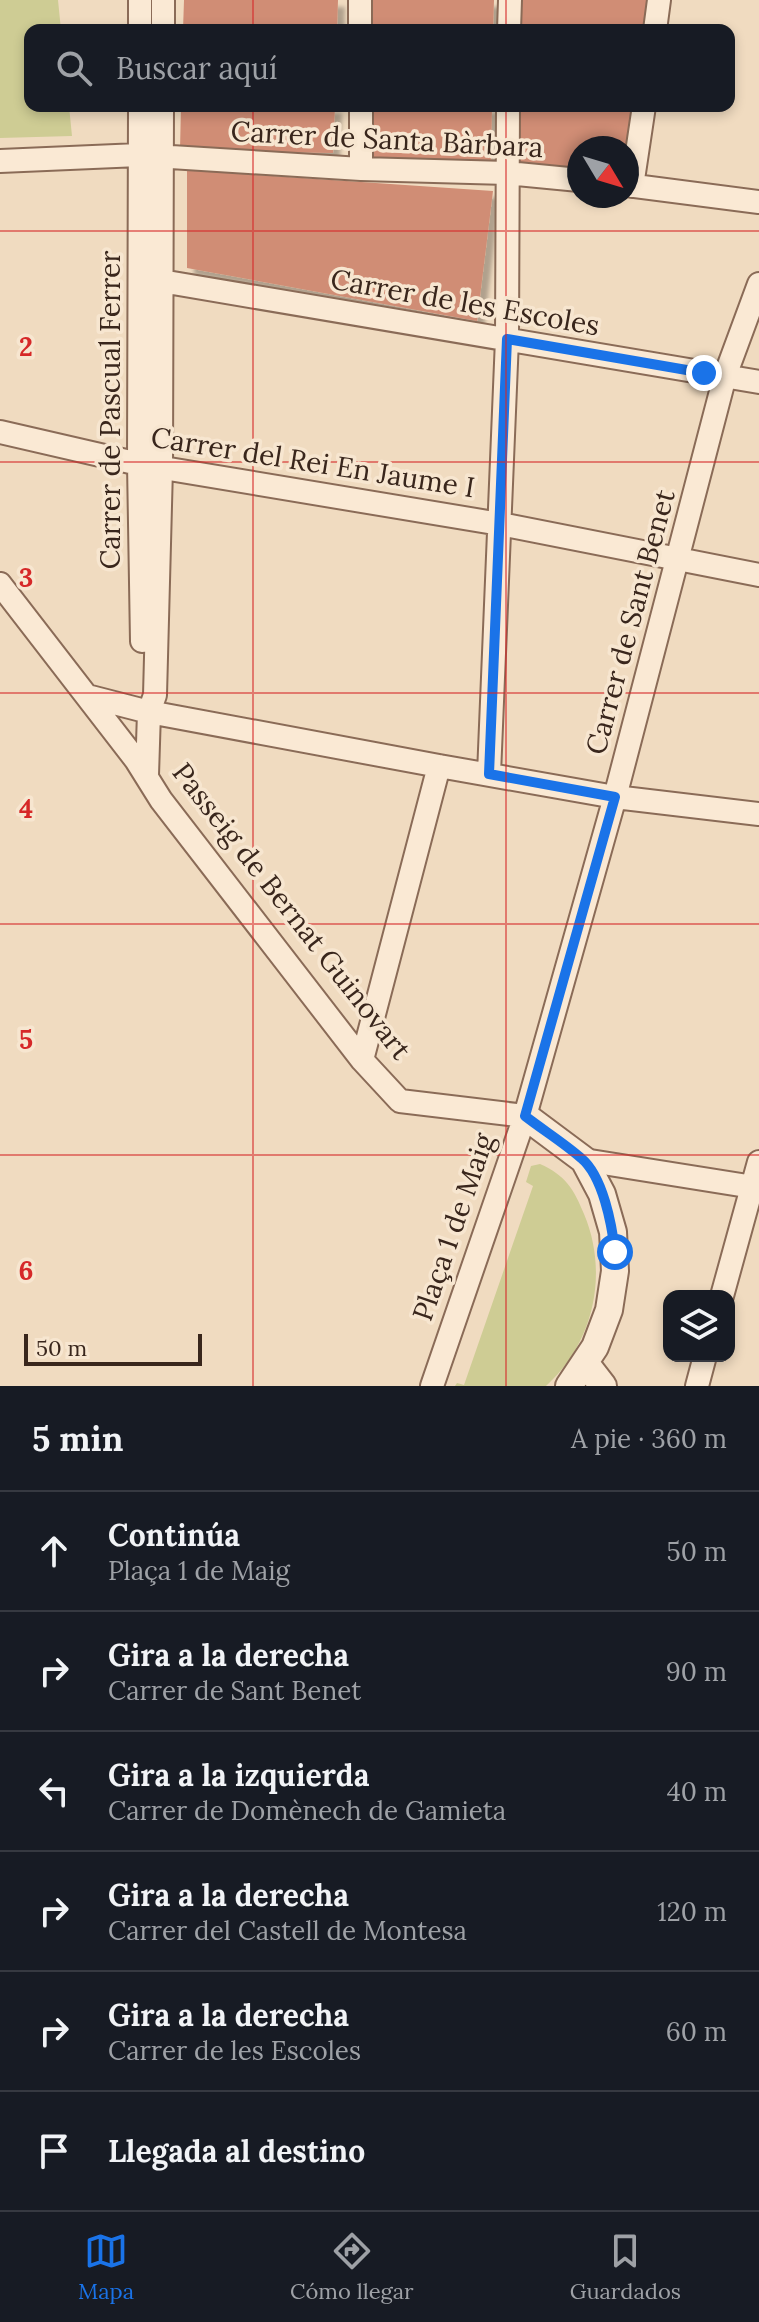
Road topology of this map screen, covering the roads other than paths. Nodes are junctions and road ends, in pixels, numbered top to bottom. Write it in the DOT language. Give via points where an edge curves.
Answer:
graph roads {
  1 [pos="140,0"];
  2 [pos="163,0"];
  3 [pos="360,0"];
  4 [pos="510,0"];
  5 [pos="659,0"];
  6 [pos="140,24"];
  7 [pos="163,24"];
  8 [pos="360,24"];
  9 [pos="509,24"];
  10 [pos="656,24"];
  11 [pos="140,112"];
  12 [pos="162,112"];
  13 [pos="361,112"];
  14 [pos="508,112"];
  15 [pos="643,112"];
  16 [pos="638,136"];
  17 [pos="139,155"];
  18 [pos="162,156"];
  19 [pos="0,161"];
  20 [pos="361,169"];
  21 [pos="507,173"];
  22 [pos="567,179"];
  23 [pos="639,187"];
  24 [pos="759,202"];
  25 [pos="161,281"];
  26 [pos="759,284"];
  27 [pos="507,339"];
  28 [pos="725,376"];
  29 [pos="759,382"];
  30 [pos="0,432"];
  31 [pos="150,466"];
  32 [pos="500,524"];
  33 [pos="678,560"];
  34 [pos="759,575"];
  35 [pos="0,584"];
  36 [pos="87,696"];
  37 [pos="149,712"];
  38 [pos="439,766"];
  39 [pos="489,774"];
  40 [pos="147,775"];
  41 [pos="615,797"];
  42 [pos="759,814"];
  43 [pos="362,1060"];
  44 [pos="525,1116"];
  45 [pos="584,1160"];
  46 [pos="759,1162"];
  47 [pos="756,1188"];
  48 [pos="724,1290"];
  49 [pos="703,1362"];
  50 [pos="586,1364"];
  51 [pos="432,1386"];
  52 [pos="569,1386"];
  53 [pos="603,1386"];
  54 [pos="697,1386"];
  1 -- 6 [label="street"];
  2 -- 7 [label="street"];
  3 -- 8 [label="street"];
  4 -- 9 [label="street"];
  5 -- 10 [label="street"];
  11 -- 17 [label="street, Carrer de Pascual Ferrer"];
  12 -- 18 [label="street, Carrer de Pascual Ferrer"];
  13 -- 20 [label="street"];
  14 -- 21 [label="street"];
  15 -- 16 [label="street"];
  17 -- 18 [label="street, Carrer de Santa Bàrbara"];
  17 -- 19 [label="street, Carrer de Santa Bàrbara"];
  17 -- 31 [label="street, Carrer de Pascual Ferrer"];
  18 -- 20 [label="street, Carrer de Santa Bàrbara"];
  18 -- 25 [label="street, Carrer de Pascual Ferrer"];
  20 -- 21 [label="street, Carrer de Santa Bàrbara"];
  21 -- 22 [label="street, Carrer de Santa Bàrbara"];
  21 -- 27 [label="street"];
  23 -- 24 [label="street"];
  25 -- 27 [label="street, Carrer de les Escoles"];
  25 -- 31 [label="street, Carrer de Pascual Ferrer"];
  26 -- 28 [label="street, Carrer de Sant Benet"];
  27 -- 28 [label="street, Carrer de les Escoles"];
  27 -- 32 [label="street"];
  28 -- 29 [label="street, Carrer de les Escoles"];
  28 -- 33 [label="street, Carrer de Sant Benet"];
  30 -- 31 [label="street, Carrer del Rei En Jaume I"];
  31 -- 32 [label="street, Carrer del Rei En Jaume I"];
  31 -- 37 [label="street, Carrer de Pascual Ferrer" via="155,695"];
  32 -- 33 [label="street, Carrer del Rei En Jaume I"];
  32 -- 39 [label="street"];
  33 -- 34 [label="street, Carrer del Rei En Jaume I"];
  33 -- 41 [label="street, Carrer de Sant Benet"];
  35 -- 36 [label="street, Passeig de Bernat Guinovart"];
  36 -- 37 [label="street"];
  36 -- 40 [label="street, Passeig de Bernat Guinovart"];
  37 -- 38 [label="street"];
  37 -- 40 [label="street, Carrer de Pascual Ferrer"];
  38 -- 39 [label="street"];
  38 -- 43 [label="street"];
  39 -- 41 [label="street"];
  40 -- 43 [label="street, Passeig de Bernat Guinovart"];
  41 -- 42 [label="street"];
  41 -- 44 [label="street, Carrer de Sant Benet"];
  43 -- 44 [label="street, Passeig de Bernat Guinovart" via="400,1101"];
  44 -- 45 [label="street, Plaça 1 de Maig"];
  44 -- 51 [label="street, Plaça 1 de Maig"];
  45 -- 47 [label="street"];
  45 -- 50 [label="street, Plaça 1 de Maig" via="608,1213 615,1271 603,1329"];
  46 -- 47 [label="street"];
  47 -- 48 [label="street"];
  49 -- 54 [label="street"];
  50 -- 52 [label="street, Plaça 1 de Maig"];
  50 -- 53 [label="street"];
}
